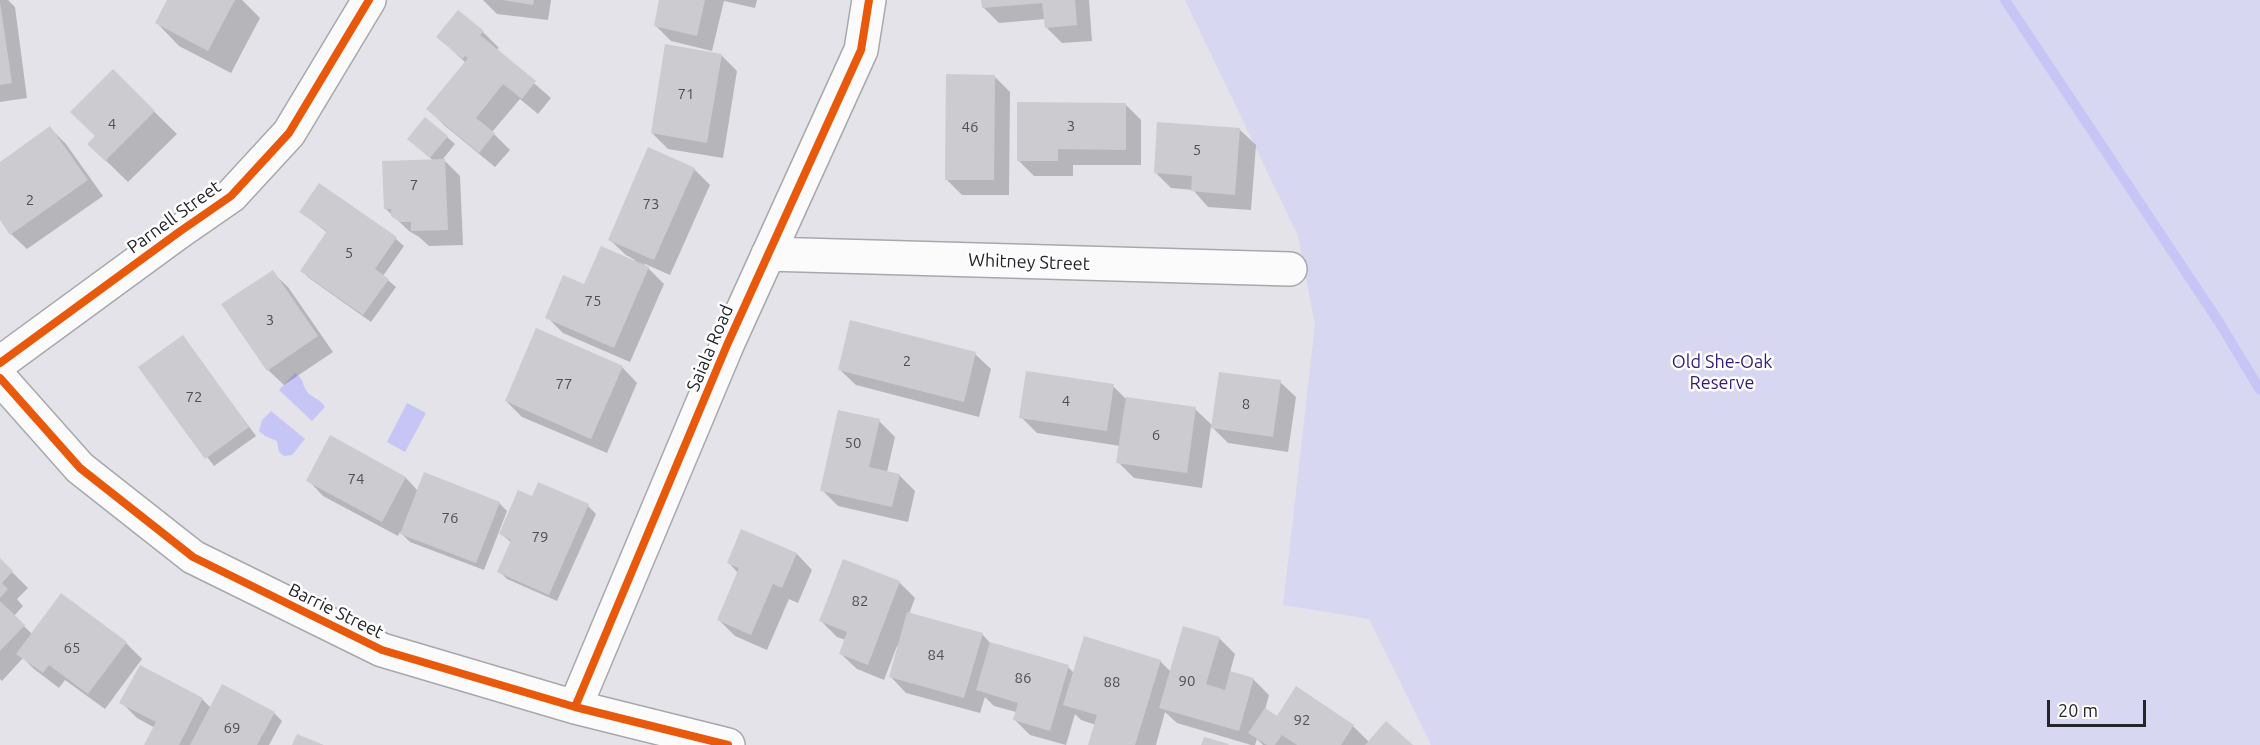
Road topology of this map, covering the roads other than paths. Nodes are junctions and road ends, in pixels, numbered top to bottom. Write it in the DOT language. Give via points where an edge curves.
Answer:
graph roads {
  1 [pos="369,0"];
  2 [pos="869,0"];
  3 [pos="768,254"];
  4 [pos="1290,269"];
  5 [pos="0,363"];
  6 [pos="0,378"];
  7 [pos="575,707"];
  8 [pos="728,745"];
  1 -- 5 [label="street, Parnell Street" via="289,133 231,196"];
  2 -- 3 [label="street, Saiala Road" via="861,50"];
  3 -- 4 [label="street, Whitney Street"];
  3 -- 7 [label="street, Saiala Road"];
  6 -- 7 [label="street, Barrie Street" via="80,468 194,557 382,650"];
  7 -- 8 [label="street, Barrie Street"];
}
